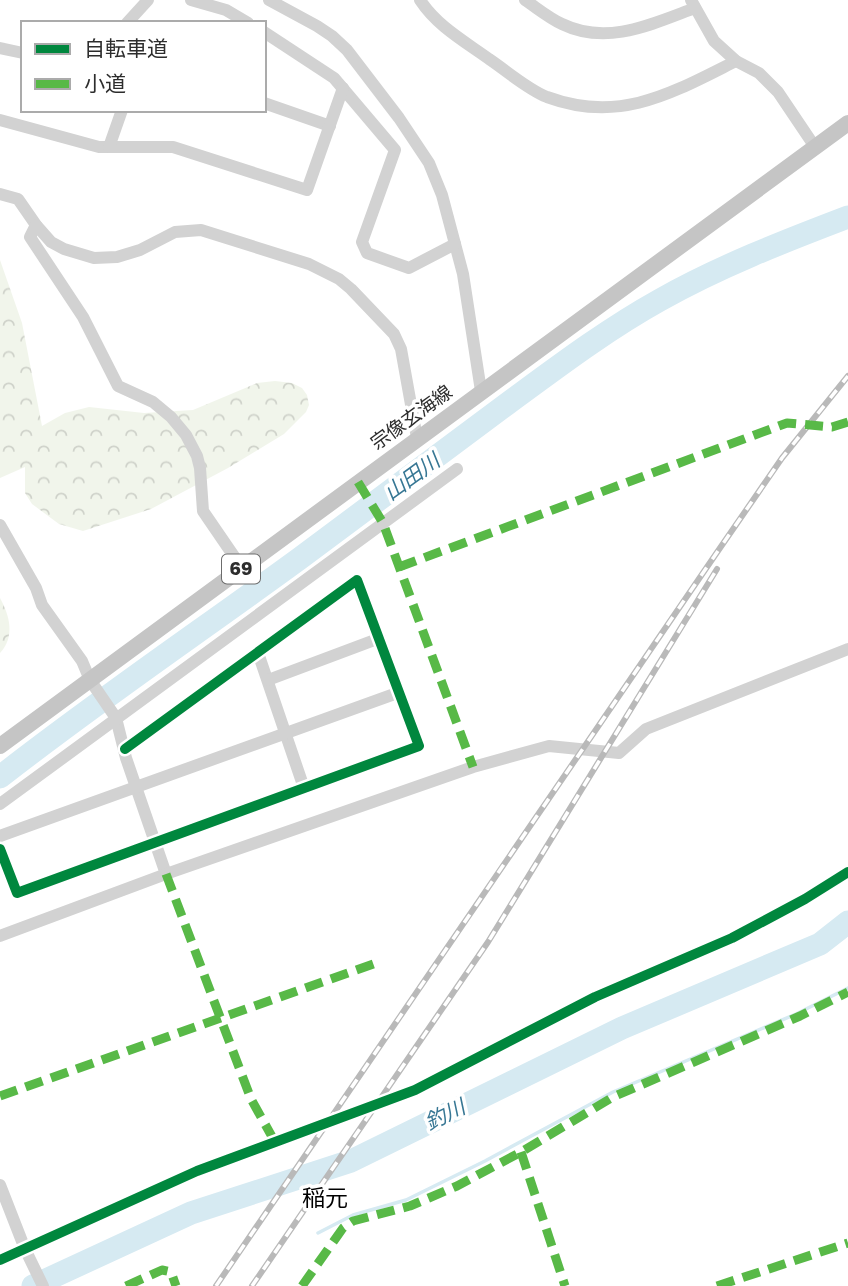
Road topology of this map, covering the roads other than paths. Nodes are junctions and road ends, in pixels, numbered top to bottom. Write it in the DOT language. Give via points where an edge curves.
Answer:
graph roads {
  1 [pos="148,0"];
  2 [pos="191,0"];
  3 [pos="269,0"];
  4 [pos="525,0"];
  5 [pos="422,1"];
  6 [pos="693,4"];
  7 [pos="129,21"];
  8 [pos="245,21"];
  9 [pos="266,33"];
  10 [pos="0,48"];
  11 [pos="21,52"];
  12 [pos="736,61"];
  13 [pos="343,88"];
  14 [pos="266,104"];
  15 [pos="121,112"];
  16 [pos="0,120"];
  17 [pos="848,123"];
  18 [pos="330,127"];
  19 [pos="109,147"];
  20 [pos="815,147"];
  21 [pos="0,194"];
  22 [pos="36,225"];
  23 [pos="455,244"];
  24 [pos="481,391"];
  25 [pos="417,438"];
  26 [pos="457,469"];
  27 [pos="0,525"];
  28 [pos="242,568"];
  29 [pos="380,638"];
  30 [pos="848,649"];
  31 [pos="258,653"];
  32 [pos="90,680"];
  33 [pos="268,680"];
  34 [pos="400,692"];
  35 [pos="116,718"];
  36 [pos="286,733"];
  37 [pos="0,746"];
  38 [pos="125,749"];
  39 [pos="137,787"];
  40 [pos="304,788"];
  41 [pos="0,804"];
  42 [pos="0,836"];
  43 [pos="155,842"];
  44 [pos="0,849"];
  45 [pos="848,872"];
  46 [pos="166,874"];
  47 [pos="0,936"];
  48 [pos="0,1185"];
  49 [pos="26,1250"];
  50 [pos="0,1260"];
  51 [pos="43,1286"];
  1 -- 7 [label="street"];
  2 -- 8 [label="street"];
  3 -- 23 [label="street" via="332,36 370,80 429,163"];
  4 -- 6 [label="street" via="561,24 609,34 632,31"];
  5 -- 12 [label="street" via="435,21 524,83 569,103 607,108 643,103"];
  6 -- 12 [label="street" via="714,41"];
  9 -- 13 [label="street"];
  10 -- 11 [label="street"];
  12 -- 20 [label="street" via="759,73 778,92"];
  13 -- 18 [label="street"];
  13 -- 23 [label="street" via="395,150 362,242 368,253 409,268"];
  14 -- 18 [label="street"];
  15 -- 19 [label="street"];
  16 -- 19 [label="street"];
  17 -- 20 [label="main road, 宗像玄海線 / 69"];
  18 -- 19 [label="street" via="307,190 173,147"];
  20 -- 24 [label="main road, 宗像玄海線 / 69"];
  21 -- 22 [label="street" via="18,199"];
  22 -- 25 [label="street" via="51,242 94,258 117,257 175,232 201,230 325,271 351,289 394,334 401,349"];
  22 -- 28 [label="street" via="30,237 83,317 118,386 153,402 186,435 197,456 203,511"];
  23 -- 24 [label="street"];
  24 -- 25 [label="main road, 宗像玄海線 / 69"];
  25 -- 28 [label="main road, 宗像玄海線 / 69"];
  26 -- 35 [label="street"];
  27 -- 32 [label="street" via="42,605 82,661"];
  28 -- 32 [label="main road, 宗像玄海線 / 69"];
  29 -- 31 [label="street" via="357,580"];
  29 -- 33 [label="street"];
  29 -- 34 [label="street"];
  30 -- 46 [label="street" via="646,729 619,753 549,746 473,767"];
  31 -- 33 [label="street"];
  31 -- 38 [label="street"];
  32 -- 35 [label="street"];
  32 -- 37 [label="main road, 宗像玄海線 / 69"];
  33 -- 36 [label="street"];
  34 -- 36 [label="street"];
  34 -- 40 [label="street" via="419,746"];
  35 -- 38 [label="street"];
  35 -- 41 [label="street"];
  36 -- 39 [label="street"];
  36 -- 40 [label="street"];
  38 -- 39 [label="street"];
  39 -- 42 [label="street"];
  39 -- 43 [label="street"];
  40 -- 43 [label="street"];
  43 -- 44 [label="street" via="17,893"];
  43 -- 46 [label="street"];
  45 -- 49 [label="street" via="732,938 595,997 415,1090 197,1171"];
  46 -- 47 [label="street"];
  48 -- 49 [label="street"];
  49 -- 50 [label="street"];
  49 -- 51 [label="street"];
}
